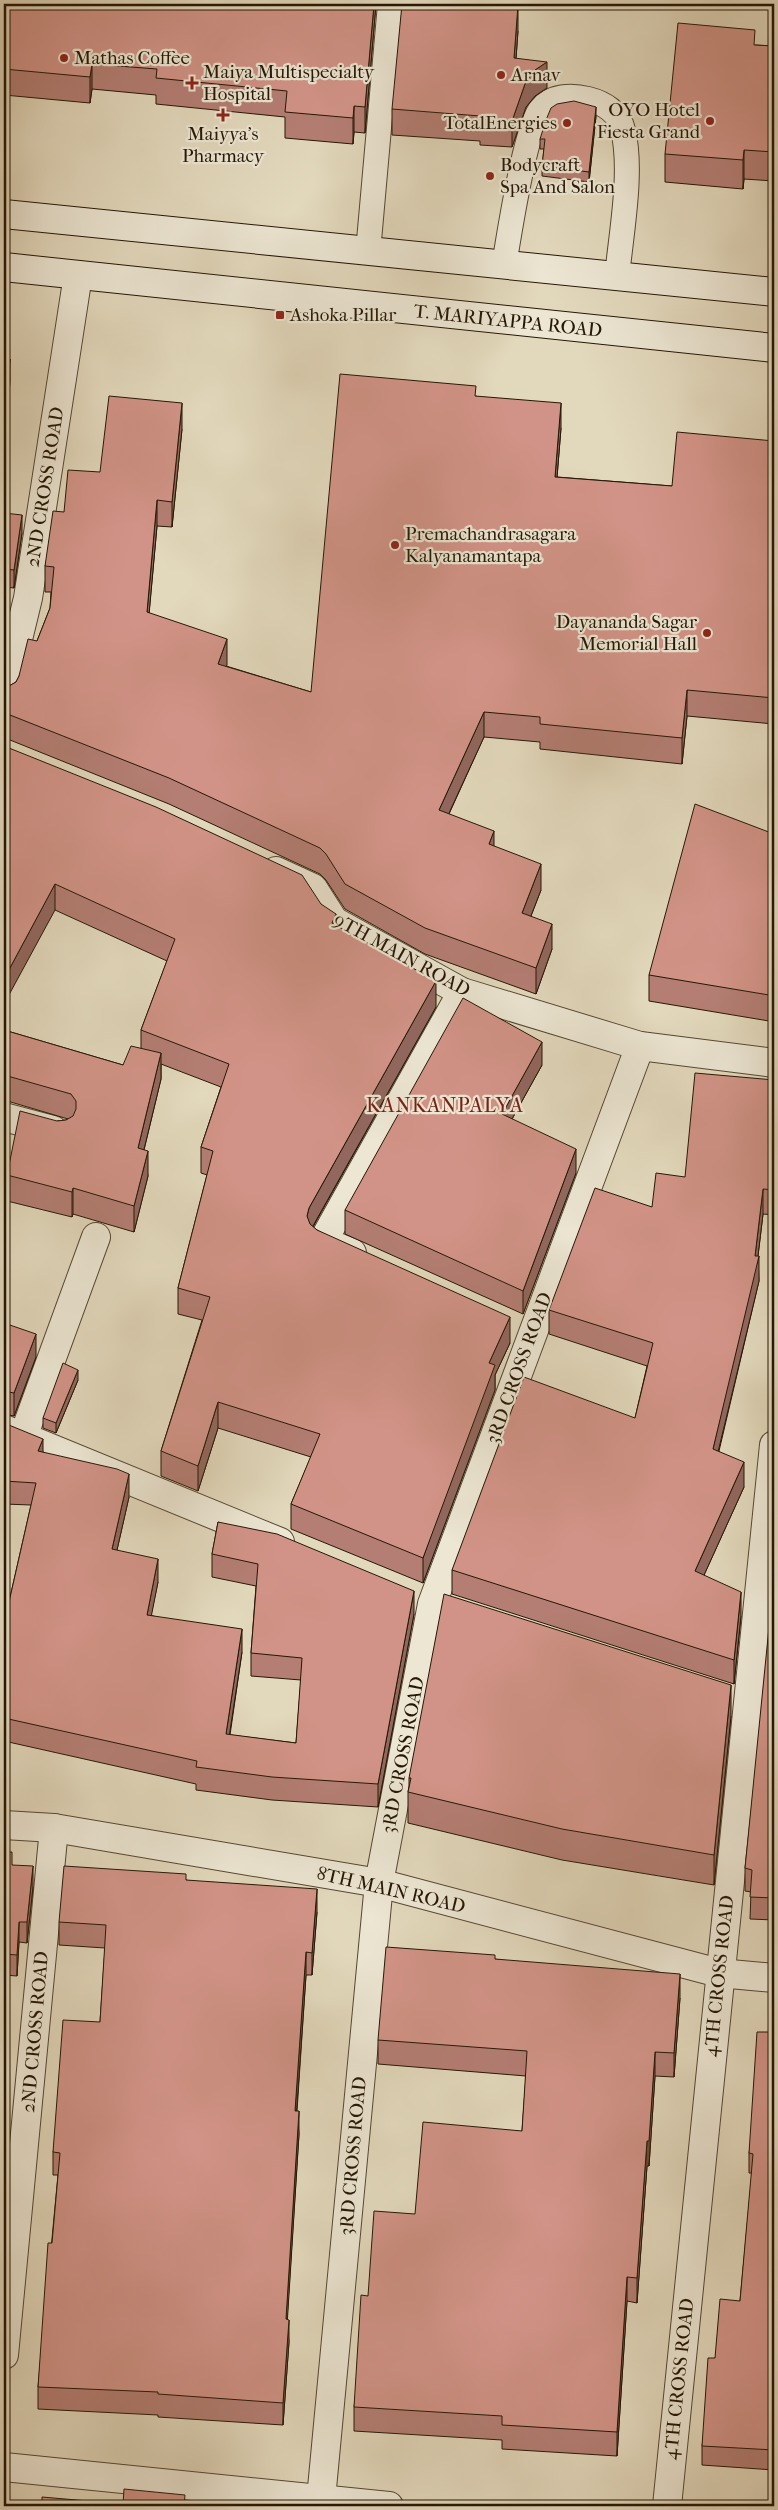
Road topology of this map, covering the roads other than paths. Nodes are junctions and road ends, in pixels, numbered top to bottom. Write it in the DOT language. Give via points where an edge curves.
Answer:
graph roads {
  1 [pos="390,4"];
  2 [pos="4,214"];
  3 [pos="368,252"];
  4 [pos="504,265"];
  5 [pos="4,267"];
  6 [pos="78,275"];
  7 [pos="617,277"];
  8 [pos="774,292"];
  9 [pos="774,348"];
  10 [pos="4,697"];
  11 [pos="251,859"];
  12 [pos="462,992"];
  13 [pos="640,1046"];
  14 [pos="774,1063"];
  15 [pos="4,1117"];
  16 [pos="61,1131"];
  17 [pos="96,1237"];
  18 [pos="378,1265"];
  19 [pos="14,1433"];
  20 [pos="774,1445"];
  21 [pos="305,1552"];
  22 [pos="405,1592"];
  23 [pos="432,1604"];
  24 [pos="460,1613"];
  25 [pos="719,1695"];
  26 [pos="746,1704"];
  27 [pos="4,1825"];
  28 [pos="54,1828"];
  29 [pos="379,1883"];
  30 [pos="719,1973"];
  31 [pos="774,1978"];
  32 [pos="4,2354"];
  33 [pos="4,2467"];
  34 [pos="321,2499"];
  35 [pos="389,2506"];
  36 [pos="667,2506"];
  1 -- 3 [label="lane"];
  2 -- 3 [label="street"];
  3 -- 4 [label="street"];
  4 -- 7 [label="street"];
  4 -- 7 [label="lane" via="531,130 540,110 553,99 575,96 600,102 614,111 622,127 627,150"];
  5 -- 6 [label="street, T. MARIYAPPA ROAD"];
  6 -- 9 [label="street, T. MARIYAPPA ROAD"];
  6 -- 10 [label="street, 2ND CROSS ROAD" via="28,598"];
  7 -- 8 [label="street"];
  11 -- 12 [label="street, 9TH MAIN ROAD" via="313,888 334,921"];
  12 -- 13 [label="street, 9TH MAIN ROAD"];
  12 -- 18 [label="street" via="323,1241"];
  13 -- 14 [label="street, 9TH MAIN ROAD"];
  13 -- 23 [label="street, 3RD CROSS ROAD" via="522,1331"];
  15 -- 16 [label="street"];
  17 -- 19 [label="street"];
  19 -- 21 [label="street"];
  20 -- 26 [label="street, 4TH CROSS ROAD"];
  22 -- 23 [label="street"];
  23 -- 24 [label="street"];
  23 -- 29 [label="street, 3RD CROSS ROAD"];
  25 -- 26 [label="street"];
  26 -- 30 [label="street, 4TH CROSS ROAD"];
  27 -- 28 [label="street, 8TH MAIN ROAD"];
  28 -- 29 [label="street, 8TH MAIN ROAD"];
  28 -- 32 [label="street, 2ND CROSS ROAD"];
  29 -- 30 [label="street, 8TH MAIN ROAD"];
  29 -- 34 [label="street, 3RD CROSS ROAD"];
  30 -- 31 [label="street, 8TH MAIN ROAD"];
  30 -- 36 [label="street, 4TH CROSS ROAD"];
  33 -- 34 [label="street"];
  34 -- 35 [label="street"];
}
